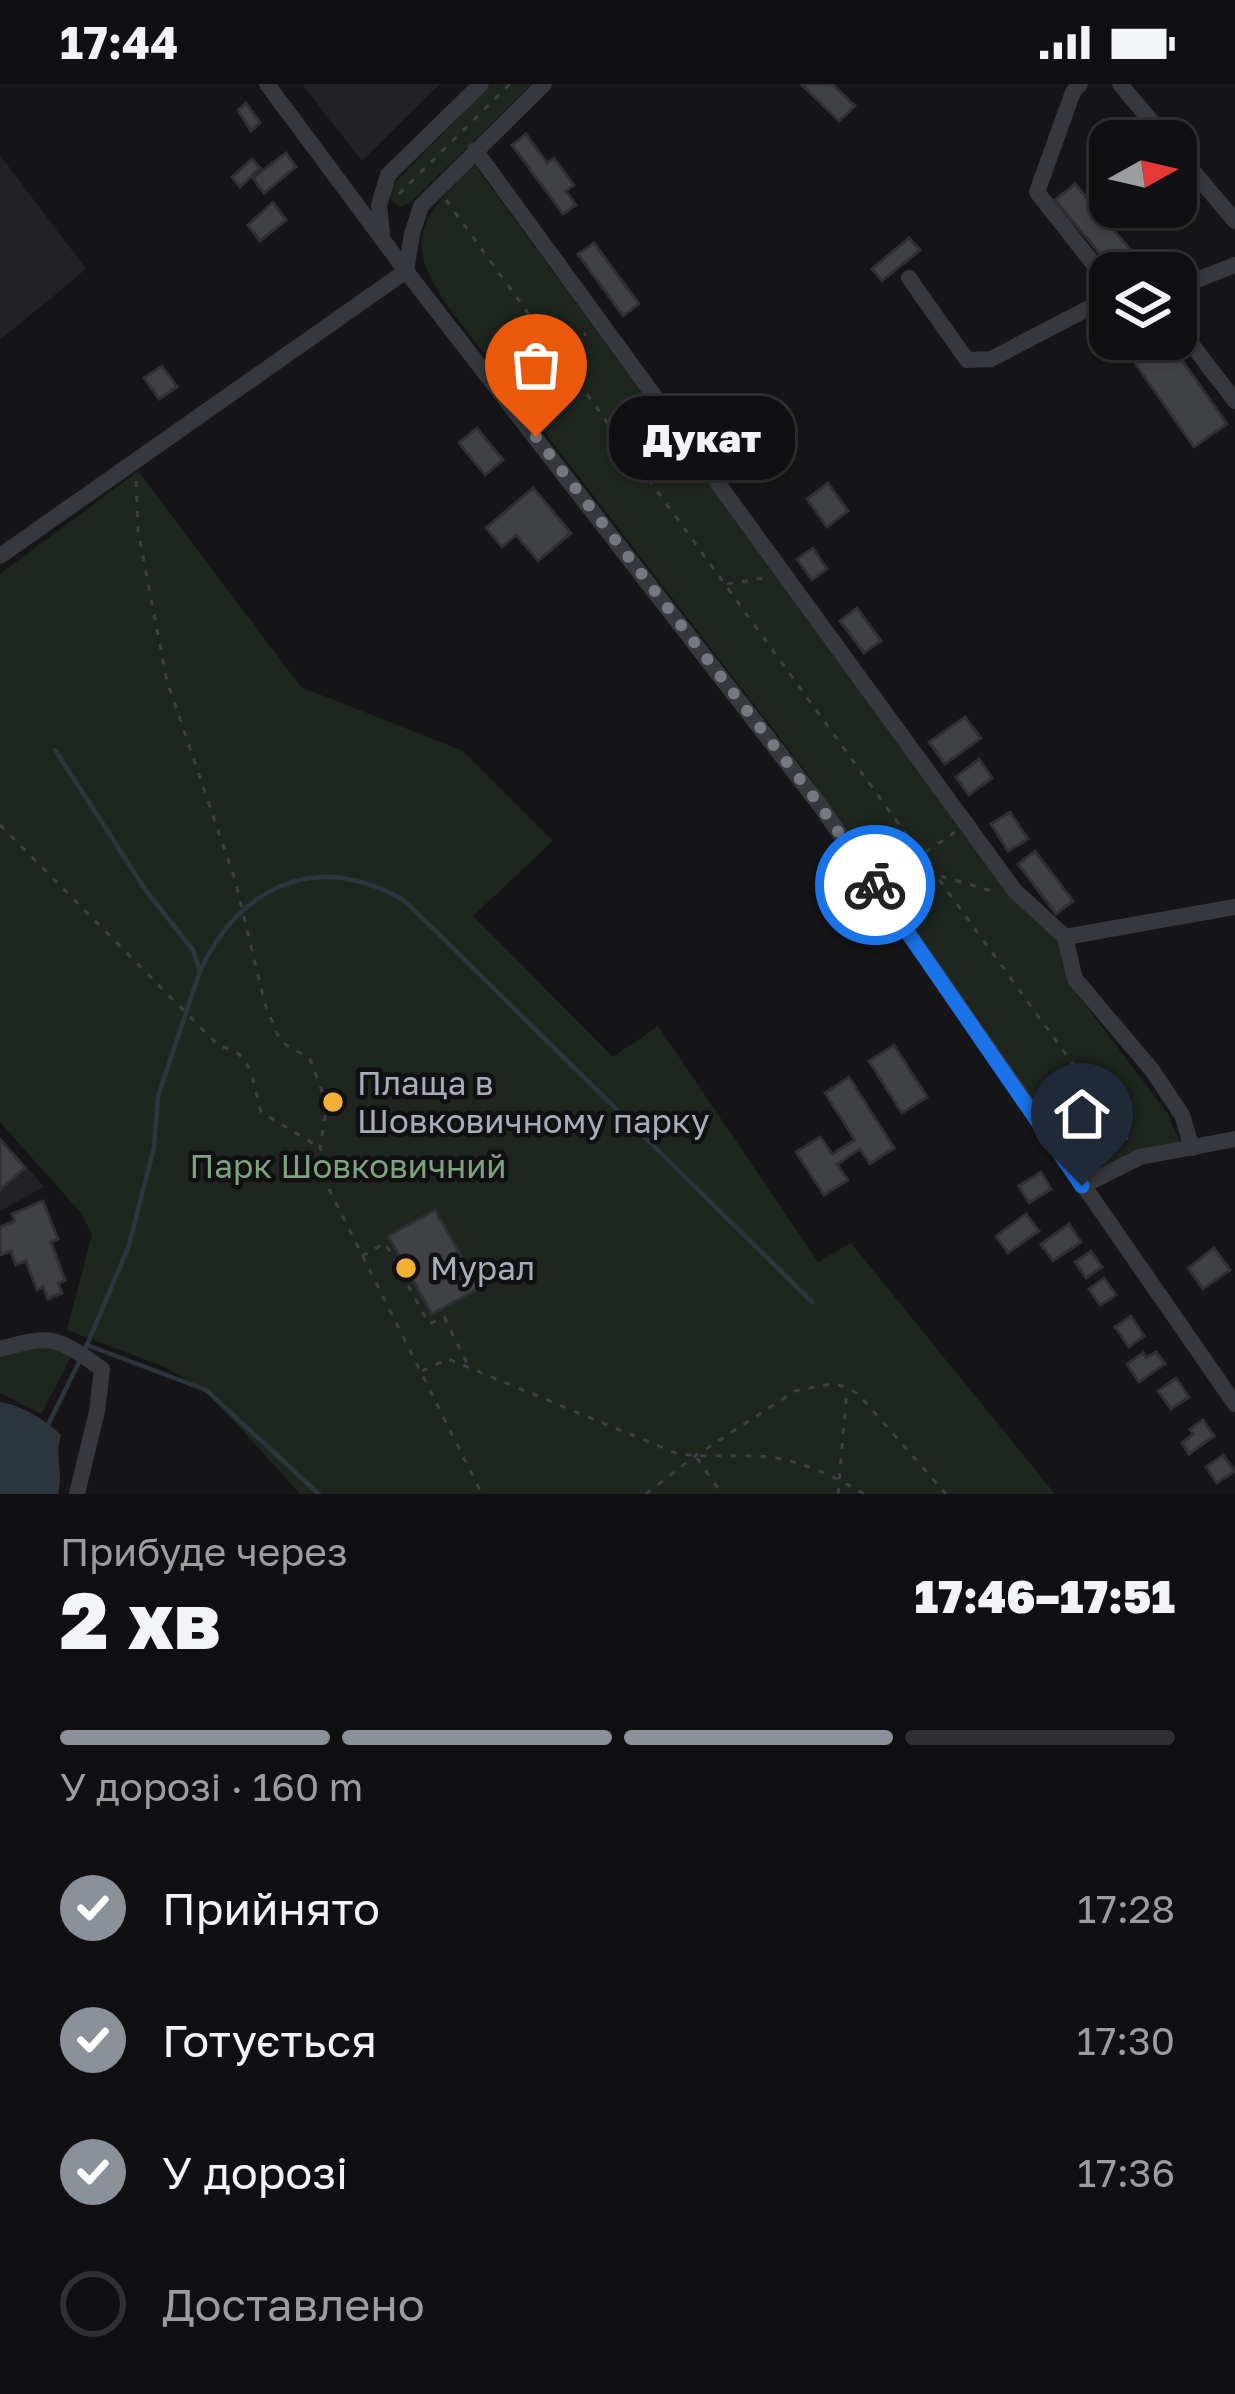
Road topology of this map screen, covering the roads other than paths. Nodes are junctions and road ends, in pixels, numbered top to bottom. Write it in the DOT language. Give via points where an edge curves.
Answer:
graph roads {
  1 [pos="267,84"];
  2 [pos="481,84"];
  3 [pos="544,84"];
  4 [pos="1081,84"];
  5 [pos="1120,84"];
  6 [pos="1150,120"];
  7 [pos="475,150"];
  8 [pos="1197,176"];
  9 [pos="1235,221"];
  10 [pos="383,240"];
  11 [pos="1089,259"];
  12 [pos="1235,265"];
  13 [pos="406,271"];
  14 [pos="909,278"];
  15 [pos="1197,280"];
  16 [pos="1089,308"];
  17 [pos="1197,351"];
  18 [pos="1235,401"];
  19 [pos="0,556"];
  20 [pos="1235,907"];
  21 [pos="1066,937"];
  22 [pos="1228,1141"];
  23 [pos="1192,1148"];
  24 [pos="1235,1161"];
  25 [pos="1082,1186"];
  26 [pos="0,1349"];
  27 [pos="1234,1399"];
  28 [pos="76,1494"];
  1 -- 10 [label="street"];
  2 -- 10 [label="street" via="388,175 379,205"];
  3 -- 7 [label="street"];
  4 -- 11 [label="street" via="1036,192"];
  5 -- 6 [label="street"];
  7 -- 13 [label="street" via="421,206"];
  7 -- 21 [label="street" via="1015,891"];
  8 -- 9 [label="street"];
  10 -- 13 [label="street"];
  12 -- 15 [label="street"];
  13 -- 19 [label="street"];
  13 -- 25 [label="street" via="819,804"];
  14 -- 16 [label="street" via="968,360 991,358"];
  17 -- 18 [label="street"];
  20 -- 21 [label="street"];
  21 -- 23 [label="street" via="1075,980 1152,1070 1182,1115"];
  22 -- 23 [label="street"];
  22 -- 24 [label="street"];
  23 -- 25 [label="street" via="1140,1156"];
  25 -- 27 [label="street"];
  26 -- 28 [label="street" via="59,1340 102,1369"];
}
